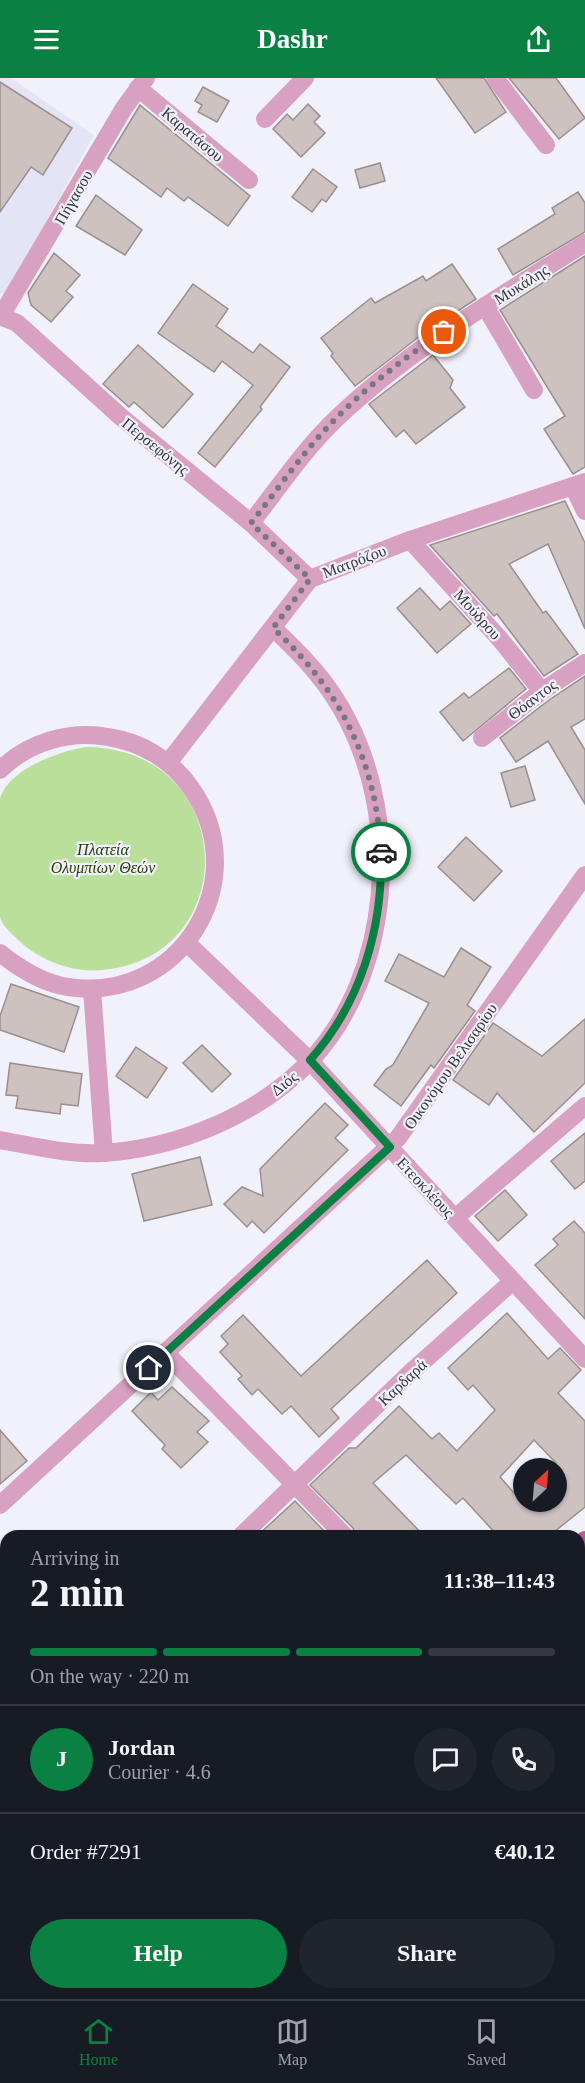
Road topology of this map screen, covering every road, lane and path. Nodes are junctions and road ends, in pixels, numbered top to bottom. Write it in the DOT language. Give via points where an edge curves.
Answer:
graph roads {
  1 [pos="305,78"];
  2 [pos="495,78"];
  3 [pos="142,83"];
  4 [pos="265,119"];
  5 [pos="546,145"];
  6 [pos="249,180"];
  7 [pos="585,243"];
  8 [pos="485,306"];
  9 [pos="0,316"];
  10 [pos="534,390"];
  11 [pos="579,484"];
  12 [pos="585,511"];
  13 [pos="251,523"];
  14 [pos="410,540"];
  15 [pos="310,579"];
  16 [pos="273,628"];
  17 [pos="585,663"];
  18 [pos="542,691"];
  19 [pos="482,738"];
  20 [pos="168,763"];
  21 [pos="0,770"];
  22 [pos="581,888"];
  23 [pos="187,943"];
  24 [pos="0,953"];
  25 [pos="92,989"];
  26 [pos="310,1060"];
  27 [pos="585,1106"];
  28 [pos="0,1140"];
  29 [pos="390,1147"];
  30 [pos="104,1153"];
  31 [pos="455,1218"];
  32 [pos="513,1281"];
  33 [pos="165,1352"];
  34 [pos="585,1359"];
  35 [pos="293,1485"];
  36 [pos="0,1505"];
  37 [pos="247,1530"];
  38 [pos="339,1530"];
  1 -- 4 [label="street"];
  2 -- 5 [label="street"];
  3 -- 6 [label="street, Καρατάσου"];
  3 -- 9 [label="street, Πήγασου"];
  7 -- 8 [label="street, Μυκάλης"];
  8 -- 10 [label="street"];
  8 -- 13 [label="street, Μυκάλης" via="424,345 337,417"];
  9 -- 13 [label="street, Περσεφόνης" via="17,323 96,396"];
  11 -- 12 [label="street"];
  11 -- 14 [label="street, Ματρόζου"];
  13 -- 15 [label="street, Περσεφόνης"];
  14 -- 15 [label="street, Ματρόζου"];
  14 -- 18 [label="street, Μούδρου" via="492,629"];
  15 -- 16 [label="street, Ματρόζου"];
  16 -- 20 [label="street, Ματρόζου"];
  16 -- 26 [label="street, Διός" via="320,677 348,720 367,773 380,836 381,893 372,944 346,1007 332,1033"];
  17 -- 18 [label="street, Θόαντος"];
  18 -- 19 [label="street, Θόαντος"];
  20 -- 21 [label="street" via="146,748 121,739 78,735 25,751"];
  20 -- 23 [label="street" via="198,798 214,841 213,887 207,909"];
  22 -- 29 [label="street, Οικονόμου Βελισαρίου"];
  23 -- 25 [label="street" via="144,976"];
  23 -- 26 [label="street, Ετεοκλέους"];
  24 -- 25 [label="street" via="43,980"];
  25 -- 30 [label="street"];
  26 -- 29 [label="street, Ετεοκλέους"];
  26 -- 30 [label="street, Διός" via="267,1097 228,1119 153,1144"];
  27 -- 31 [label="street"];
  28 -- 30 [label="street, Διός" via="51,1150"];
  29 -- 31 [label="street, Ετεοκλέους"];
  29 -- 33 [label="street, Οικονόμου Βελισαρίου"];
  31 -- 32 [label="street, Ετεοκλέους"];
  32 -- 34 [label="street, Ετεοκλέους"];
  32 -- 35 [label="street, Καρδαρά"];
  33 -- 35 [label="street"];
  33 -- 36 [label="street, Οικονόμου Βελισαρίου"];
  35 -- 37 [label="street, Καρδαρά"];
  35 -- 38 [label="street"];
}
